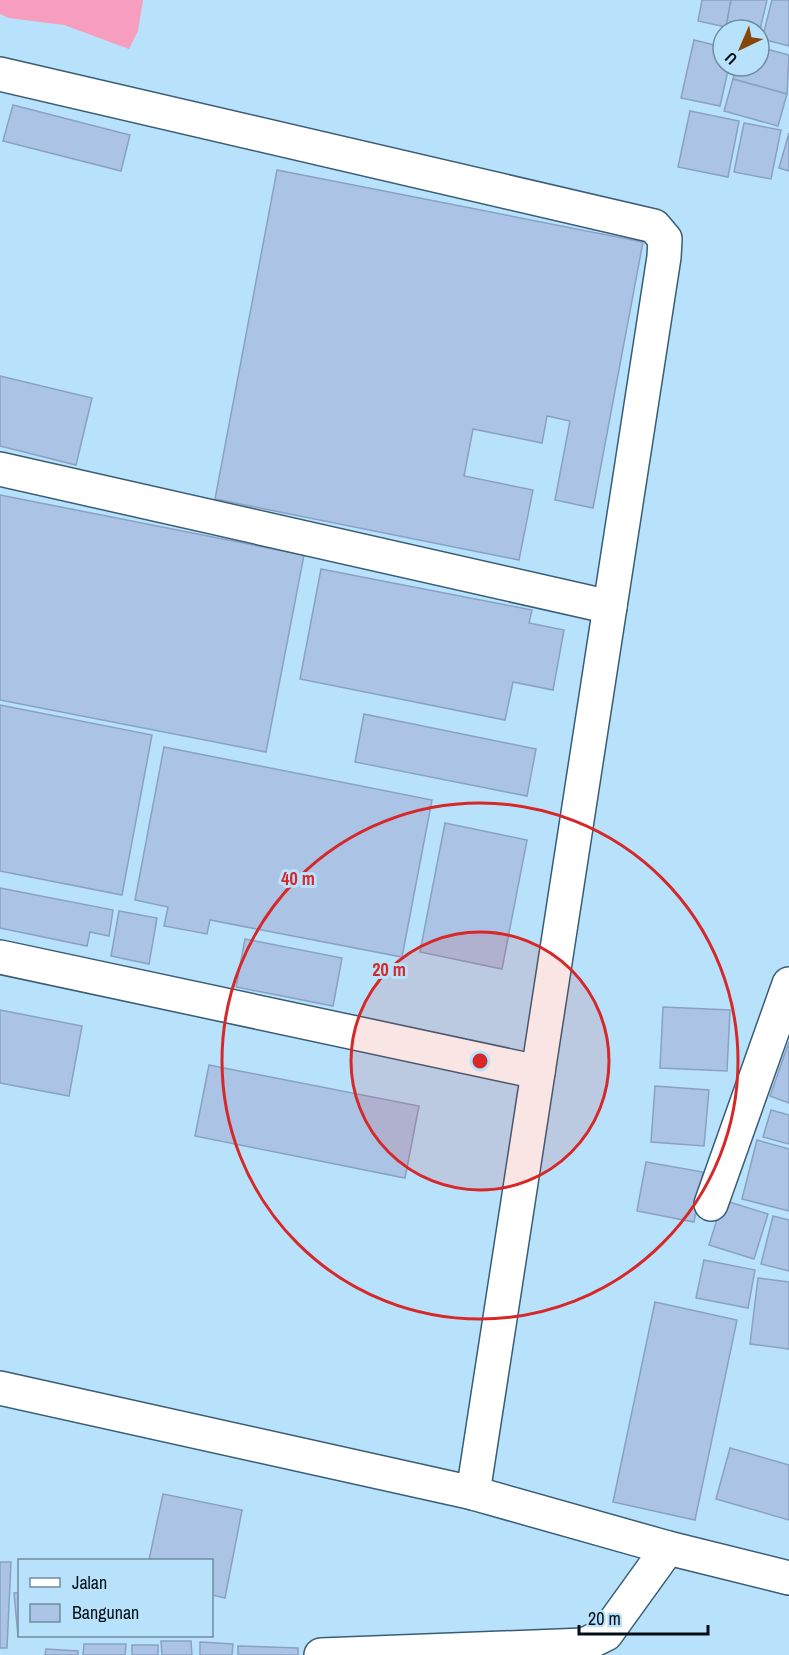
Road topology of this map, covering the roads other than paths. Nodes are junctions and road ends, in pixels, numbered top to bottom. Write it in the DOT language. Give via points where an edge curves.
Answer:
graph roads {
  1 [pos="0,74"];
  2 [pos="0,469"];
  3 [pos="610,607"];
  4 [pos="0,957"];
  5 [pos="789,984"];
  6 [pos="538,1072"];
  7 [pos="711,1204"];
  8 [pos="0,1388"];
  9 [pos="473,1493"];
  10 [pos="668,1548"];
  11 [pos="789,1578"];
  12 [pos="321,1655"];
  1 -- 3 [label="street" via="654,226 665,239 664,257"];
  2 -- 3 [label="street"];
  3 -- 6 [label="street"];
  4 -- 6 [label="street"];
  5 -- 7 [label="street"];
  6 -- 9 [label="street"];
  8 -- 9 [label="street"];
  9 -- 10 [label="street"];
  10 -- 11 [label="street"];
  10 -- 12 [label="street" via="606,1634 584,1645"];
}
